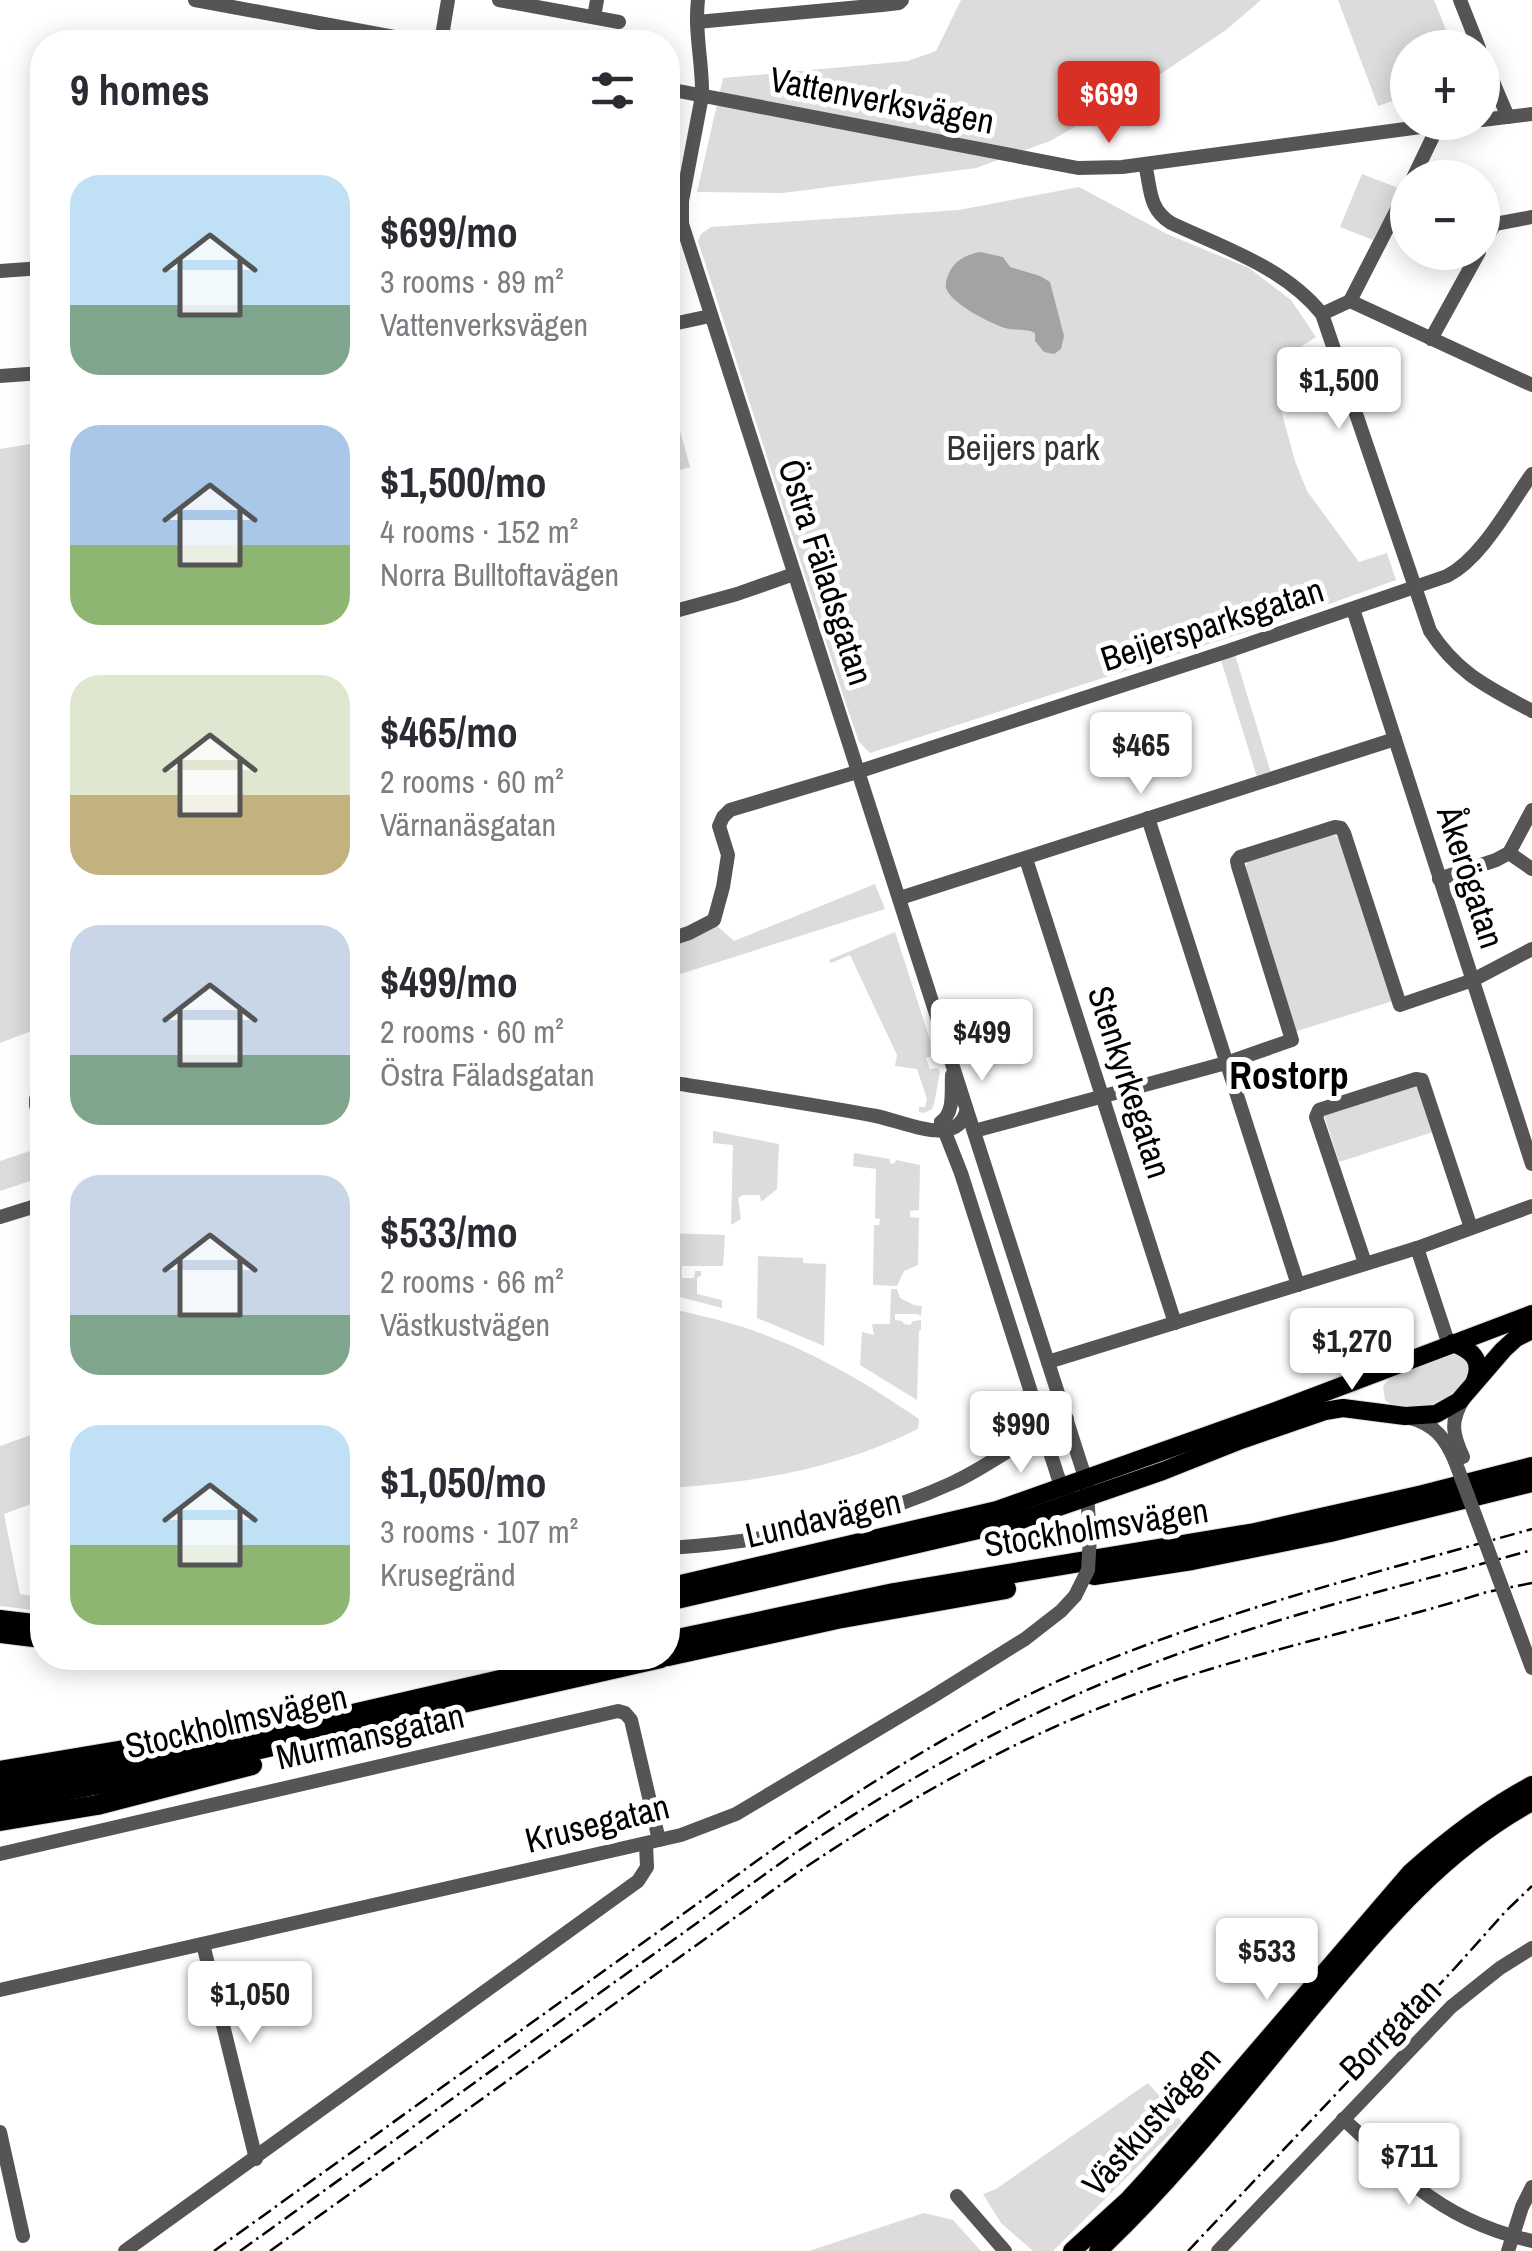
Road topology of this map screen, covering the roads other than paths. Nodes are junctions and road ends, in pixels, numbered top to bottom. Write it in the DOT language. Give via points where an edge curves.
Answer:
graph roads {
  1 [pos="195,0"];
  2 [pos="448,0"];
  3 [pos="500,0"];
  4 [pos="598,0"];
  5 [pos="698,0"];
  6 [pos="902,0"];
  7 [pos="1460,0"];
  8 [pos="275,7"];
  9 [pos="594,17"];
  10 [pos="618,22"];
  11 [pos="697,22"];
  12 [pos="371,30"];
  13 [pos="442,30"];
  14 [pos="1472,30"];
  15 [pos="680,92"];
  16 [pos="702,96"];
  17 [pos="1500,98"];
  18 [pos="1532,114"];
  19 [pos="1508,117"];
  20 [pos="1500,118"];
  21 [pos="1390,131"];
  22 [pos="1146,164"];
  23 [pos="680,208"];
  24 [pos="1532,217"];
  25 [pos="1390,223"];
  26 [pos="1500,223"];
  27 [pos="680,237"];
  28 [pos="30,269"];
  29 [pos="0,270"];
  30 [pos="1468,270"];
  31 [pos="1350,301"];
  32 [pos="1322,314"];
  33 [pos="710,316"];
  34 [pos="680,322"];
  35 [pos="1431,338"];
  36 [pos="30,374"];
  37 [pos="0,376"];
  38 [pos="1532,386"];
  39 [pos="1532,474"];
  40 [pos="794,574"];
  41 [pos="1414,588"];
  42 [pos="680,609"];
  43 [pos="1353,609"];
  44 [pos="1532,710"];
  45 [pos="1395,739"];
  46 [pos="857,772"];
  47 [pos="1532,810"];
  48 [pos="1148,818"];
  49 [pos="1508,854"];
  50 [pos="1026,859"];
  51 [pos="1532,869"];
  52 [pos="1439,879"];
  53 [pos="900,898"];
  54 [pos="680,936"];
  55 [pos="1532,949"];
  56 [pos="1473,980"];
  57 [pos="952,1063"];
  58 [pos="1226,1063"];
  59 [pos="680,1084"];
  60 [pos="1104,1096"];
  61 [pos="950,1108"];
  62 [pos="966,1112"];
  63 [pos="942,1127"];
  64 [pos="974,1131"];
  65 [pos="1532,1164"];
  66 [pos="1532,1206"];
  67 [pos="30,1208"];
  68 [pos="0,1217"];
  69 [pos="1472,1228"];
  70 [pos="1417,1248"];
  71 [pos="1365,1263"];
  72 [pos="1298,1285"];
  73 [pos="1532,1314"];
  74 [pos="1175,1323"];
  75 [pos="1532,1330"];
  76 [pos="1451,1344"];
  77 [pos="1048,1362"];
  78 [pos="1388,1369"];
  79 [pos="1471,1387"];
  80 [pos="1397,1415"];
  81 [pos="1067,1420"];
  82 [pos="1042,1428"];
  83 [pos="1459,1459"];
  84 [pos="1532,1466"];
  85 [pos="1532,1482"];
  86 [pos="1062,1487"];
  87 [pos="1083,1493"];
  88 [pos="680,1547"];
  89 [pos="680,1584"];
  90 [pos="680,1599"];
  91 [pos="0,1619"];
  92 [pos="30,1623"];
  93 [pos="0,1634"];
  94 [pos="30,1638"];
  95 [pos="680,1639"];
  96 [pos="1532,1647"];
  97 [pos="680,1654"];
  98 [pos="1532,1668"];
  99 [pos="540,1670"];
  100 [pos="604,1670"];
  101 [pos="549,1682"];
  102 [pos="438,1692"];
  103 [pos="0,1771"];
  104 [pos="1532,1785"];
  105 [pos="0,1786"];
  106 [pos="1532,1802"];
  107 [pos="0,1803"];
  108 [pos="0,1821"];
  109 [pos="653,1842"];
  110 [pos="0,1854"];
  111 [pos="202,1944"];
  112 [pos="1532,1948"];
  113 [pos="0,1990"];
  114 [pos="1343,2119"];
  115 [pos="0,2132"];
  116 [pos="256,2159"];
  117 [pos="1532,2186"];
  118 [pos="956,2196"];
  119 [pos="23,2236"];
  120 [pos="1532,2241"];
  121 [pos="1510,2244"];
  122 [pos="125,2251"];
  123 [pos="1005,2251"];
  124 [pos="1072,2251"];
  125 [pos="1098,2251"];
  126 [pos="1218,2251"];
  1 -- 8 [label="street"];
  2 -- 13 [label="street"];
  3 -- 9 [label="street"];
  4 -- 9 [label="street"];
  5 -- 11 [label="street, Östra Fäladsgatan"];
  6 -- 11 [label="street"];
  7 -- 14 [label="street"];
  8 -- 12 [label="street"];
  9 -- 10 [label="street"];
  11 -- 16 [label="street, Östra Fäladsgatan"];
  15 -- 16 [label="street, Vattenverksvägen"];
  16 -- 22 [label="street, Vattenverksvägen" via="1058,165"];
  16 -- 23 [label="street, Östra Fäladsgatan"];
  17 -- 19 [label="street"];
  18 -- 19 [label="street"];
  19 -- 20 [label="street"];
  21 -- 22 [label="street, Vattenverksvägen"];
  22 -- 32 [label="street" via="1154,205 1164,219 1269,268"];
  24 -- 26 [label="street"];
  25 -- 31 [label="street"];
  27 -- 33 [label="street, Östra Fäladsgatan"];
  28 -- 29 [label="street"];
  30 -- 35 [label="street"];
  31 -- 32 [label="street"];
  31 -- 35 [label="street"];
  32 -- 41 [label="street"];
  33 -- 34 [label="street"];
  33 -- 40 [label="street, Östra Fäladsgatan"];
  35 -- 38 [label="street"];
  36 -- 37 [label="street"];
  39 -- 41 [label="street, Beijersparksgatan" via="1466,565"];
  40 -- 42 [label="street"];
  40 -- 46 [label="street, Östra Fäladsgatan"];
  41 -- 43 [label="street, Beijersparksgatan"];
  41 -- 44 [label="street" via="1447,656"];
  43 -- 45 [label="street, Åkerögatan"];
  43 -- 46 [label="street, Beijersparksgatan"];
  45 -- 48 [label="street"];
  45 -- 52 [label="street, Åkerögatan"];
  46 -- 53 [label="street, Östra Fäladsgatan"];
  46 -- 54 [label="street, Beijersparksgatan" via="730,810 720,826 728,855 714,920"];
  47 -- 49 [label="street"];
  48 -- 50 [label="street"];
  48 -- 58 [label="street"];
  49 -- 51 [label="street"];
  49 -- 52 [label="street"];
  50 -- 53 [label="street"];
  50 -- 60 [label="street, Stenkyrkegatan"];
  52 -- 56 [label="street, Åkerögatan"];
  53 -- 57 [label="street, Östra Fäladsgatan"];
  55 -- 56 [label="street"];
  56 -- 58 [label="street" via="1400,1005 1341,828 1240,857 1292,1040"];
  56 -- 65 [label="street, Åkerögatan"];
  57 -- 61 [label="street, Östra Fäladsgatan"];
  57 -- 62 [label="street, Östra Fäladsgatan"];
  58 -- 60 [label="street"];
  58 -- 72 [label="street"];
  59 -- 63 [label="street" via="928,1130"];
  60 -- 64 [label="street"];
  60 -- 74 [label="street, Stenkyrkegatan"];
  61 -- 62 [label="street"];
  61 -- 63 [label="street"];
  62 -- 63 [label="street" via="962,1123"];
  62 -- 64 [label="street, Östra Fäladsgatan"];
  63 -- 82 [label="street"];
  64 -- 77 [label="street, Östra Fäladsgatan"];
  66 -- 69 [label="street"];
  67 -- 68 [label="street"];
  69 -- 70 [label="street"];
  69 -- 71 [label="street" via="1422,1080 1318,1110"];
  70 -- 71 [label="street"];
  70 -- 76 [label="street"];
  71 -- 72 [label="street"];
  72 -- 74 [label="street"];
  73 -- 76 [label="main road, Lundavägen"];
  74 -- 77 [label="street"];
  75 -- 79 [label="main road, Lundavägen" via="1516,1338"];
  76 -- 78 [label="main road, Lundavägen"];
  76 -- 79 [label="main road" via="1474,1354 1479,1371"];
  77 -- 81 [label="street, Östra Fäladsgatan"];
  78 -- 80 [label="main road" via="1376,1391 1380,1406"];
  78 -- 87 [label="main road, Lundavägen"];
  79 -- 80 [label="main road, Lundavägen" via="1436,1414"];
  79 -- 83 [label="street" via="1453,1430"];
  80 -- 83 [label="street" via="1432,1426"];
  80 -- 87 [label="main road, Lundavägen" via="1324,1411"];
  81 -- 82 [label="street"];
  81 -- 87 [label="street, Östra Fäladsgatan"];
  82 -- 86 [label="street"];
  82 -- 88 [label="street" via="988,1465 910,1501 846,1520"];
  83 -- 96 [label="street, bridge"];
  83 -- 98 [label="street, bridge"];
  84 -- 95 [label="highway, Stockholmsvägen" via="1272,1530 894,1593"];
  85 -- 97 [label="highway, Stockholmsvägen" via="1280,1542 901,1606"];
  86 -- 87 [label="main road, Lundavägen"];
  86 -- 89 [label="main road, Lundavägen" via="997,1510"];
  87 -- 90 [label="main road, Lundavägen" via="1021,1520"];
  87 -- 109 [label="street, Krusegatan, bridge" via="1088,1570 1061,1611 1025,1640 736,1814"];
  91 -- 92 [label="main road"];
  93 -- 94 [label="main road"];
  99 -- 102 [label="highway, Stockholmsvägen"];
  100 -- 101 [label="highway, Stockholmsvägen"];
  101 -- 107 [label="highway, Stockholmsvägen"];
  101 -- 108 [label="highway" via="117,1800"];
  102 -- 103 [label="highway"];
  102 -- 105 [label="highway, Stockholmsvägen" via="183,1752"];
  104 -- 124 [label="main road, Västkustvägen" via="1410,1873 1149,2177"];
  106 -- 125 [label="main road, Västkustvägen" via="1406,1898 1187,2157"];
  109 -- 110 [label="street, Murmansgatan" via="631,1720 618,1710"];
  109 -- 111 [label="street, Krusegatan"];
  109 -- 116 [label="street" via="638,1881"];
  111 -- 113 [label="street, Krusegatan"];
  111 -- 116 [label="street"];
  112 -- 114 [label="street, Borrgatan" via="1451,2007"];
  114 -- 121 [label="street" via="1418,2188"];
  114 -- 126 [label="street, Borrgatan"];
  115 -- 119 [label="street"];
  116 -- 122 [label="street"];
  117 -- 121 [label="street"];
  118 -- 123 [label="street"];
  120 -- 121 [label="street"];
}
